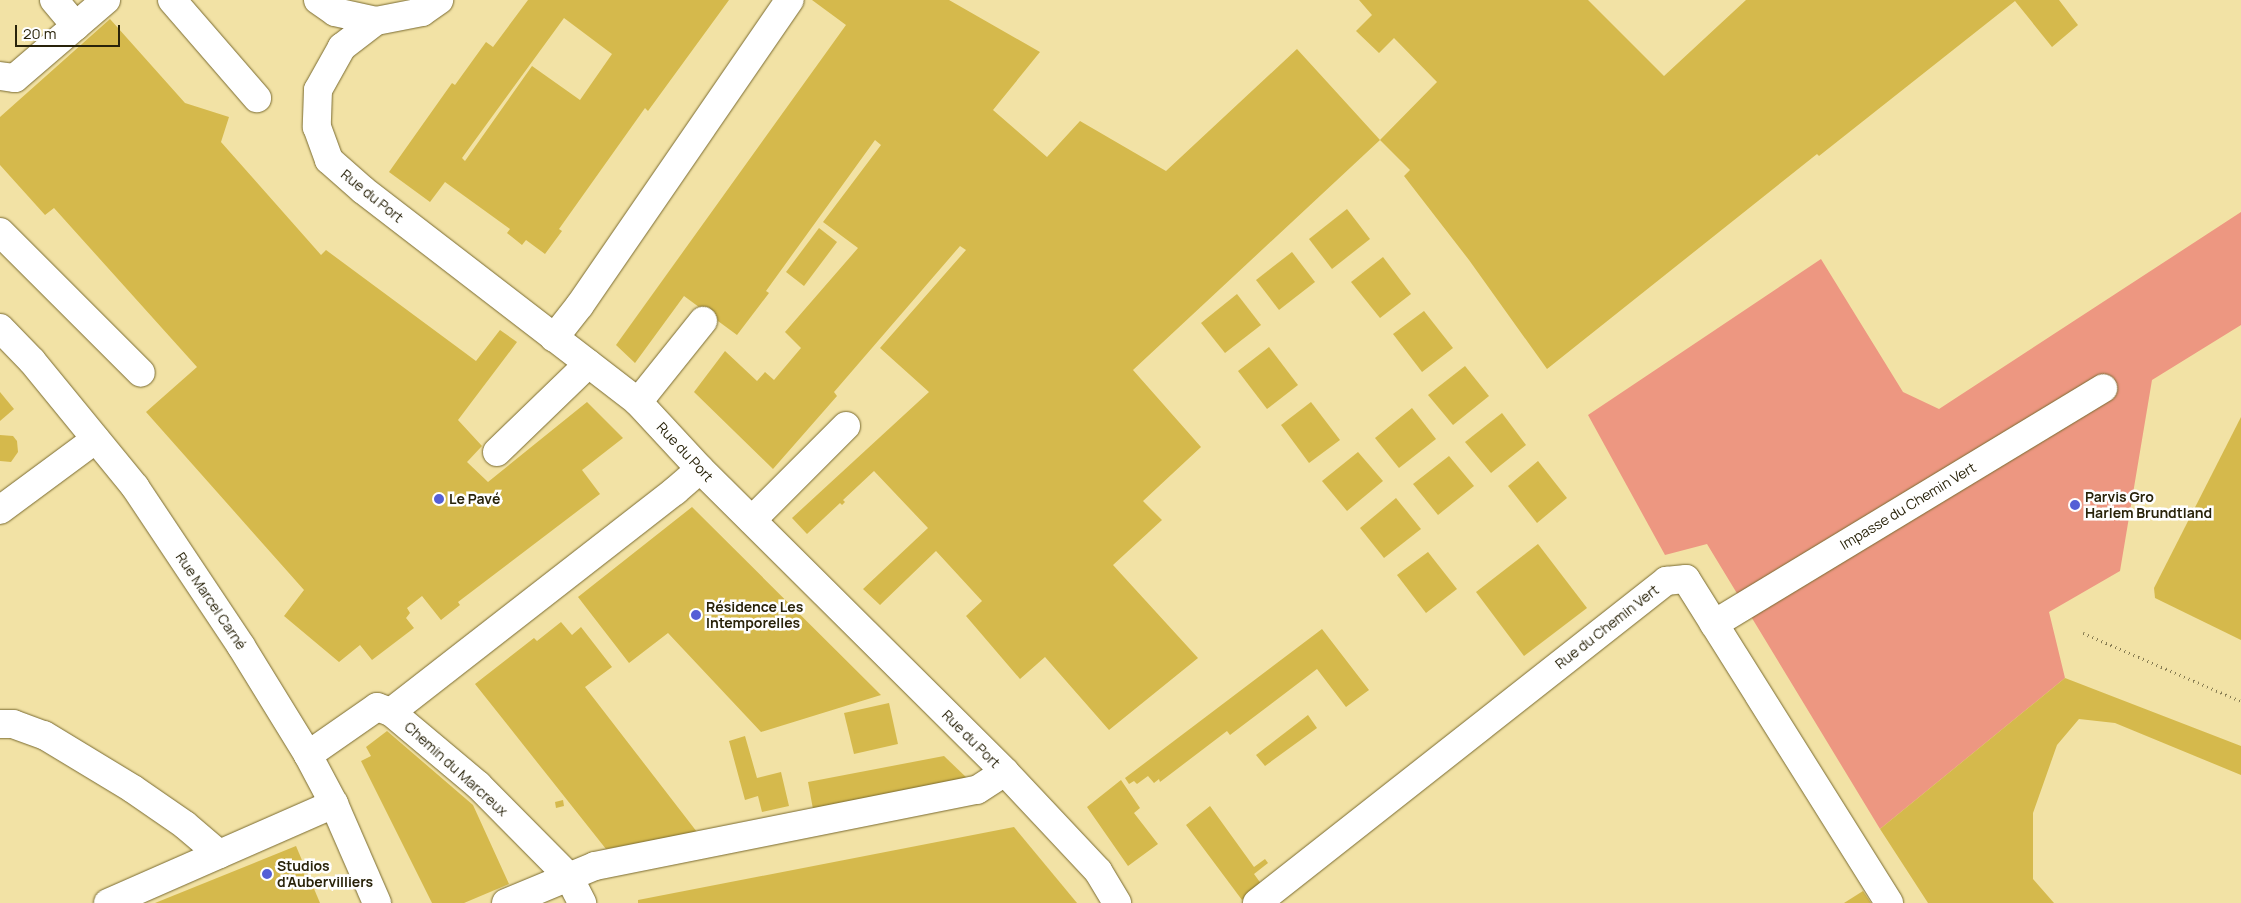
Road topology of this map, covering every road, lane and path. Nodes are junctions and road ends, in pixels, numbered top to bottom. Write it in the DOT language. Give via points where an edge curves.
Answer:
graph roads {
  1 [pos="54,0"];
  2 [pos="106,0"];
  3 [pos="172,0"];
  4 [pos="318,0"];
  5 [pos="439,0"];
  6 [pos="790,0"];
  7 [pos="376,20"];
  8 [pos="76,26"];
  9 [pos="0,76"];
  10 [pos="257,98"];
  11 [pos="0,232"];
  12 [pos="703,321"];
  13 [pos="0,328"];
  14 [pos="554,338"];
  15 [pos="588,364"];
  16 [pos="141,373"];
  17 [pos="2103,388"];
  18 [pos="638,402"];
  19 [pos="846,426"];
  20 [pos="96,439"];
  21 [pos="497,452"];
  22 [pos="700,469"];
  23 [pos="0,510"];
  24 [pos="752,520"];
  25 [pos="1714,624"];
  26 [pos="2083,633"];
  27 [pos="2241,701"];
  28 [pos="391,712"];
  29 [pos="0,724"];
  30 [pos="308,755"];
  31 [pos="1005,772"];
  32 [pos="334,804"];
  33 [pos="219,854"];
  34 [pos="569,877"];
  35 [pos="108,903"];
  36 [pos="377,903"];
  37 [pos="506,903"];
  38 [pos="582,903"];
  39 [pos="1118,903"];
  40 [pos="1256,903"];
  41 [pos="1889,903"];
  1 -- 8 [label="street"];
  2 -- 8 [label="street"];
  3 -- 10 [label="street"];
  4 -- 7 [label="street" via="335,12"];
  5 -- 7 [label="street" via="422,12"];
  6 -- 14 [label="street"];
  7 -- 14 [label="street, Rue du Port" via="342,47 318,90 317,127 329,160"];
  8 -- 9 [label="street" via="15,78"];
  11 -- 16 [label="street"];
  12 -- 18 [label="street"];
  13 -- 20 [label="street, Rue Marcel Carné" via="32,361"];
  14 -- 15 [label="street, Rue du Port"];
  15 -- 18 [label="street, Rue du Port"];
  15 -- 21 [label="street"];
  17 -- 25 [label="street, Impasse du Chemin Vert"];
  18 -- 22 [label="street, Rue du Port"];
  19 -- 24 [label="street"];
  20 -- 23 [label="street"];
  20 -- 30 [label="street, Rue Marcel Carné" via="135,487 242,646"];
  22 -- 24 [label="street, Rue du Port"];
  22 -- 28 [label="street"];
  24 -- 31 [label="street, Rue du Port"];
  25 -- 40 [label="street, Rue du Chemin Vert" via="1686,579 1666,581"];
  25 -- 41 [label="street, Rue du Chemin Vert"];
  26 -- 27 [label="path"];
  28 -- 30 [label="street, Chemin du Marcreux" via="377,707"];
  28 -- 34 [label="street, Chemin du Marcreux" via="478,785"];
  29 -- 33 [label="street" via="14,724 44,735 185,824"];
  30 -- 32 [label="street, Rue Marcel Carné"];
  31 -- 34 [label="street" via="977,790 595,866"];
  31 -- 39 [label="street, Rue du Port" via="1098,871"];
  32 -- 33 [label="street"];
  32 -- 36 [label="street, Rue Marcel Carné"];
  33 -- 35 [label="street"];
  34 -- 37 [label="street"];
  34 -- 38 [label="street, Chemin du Marcreux"];
}
